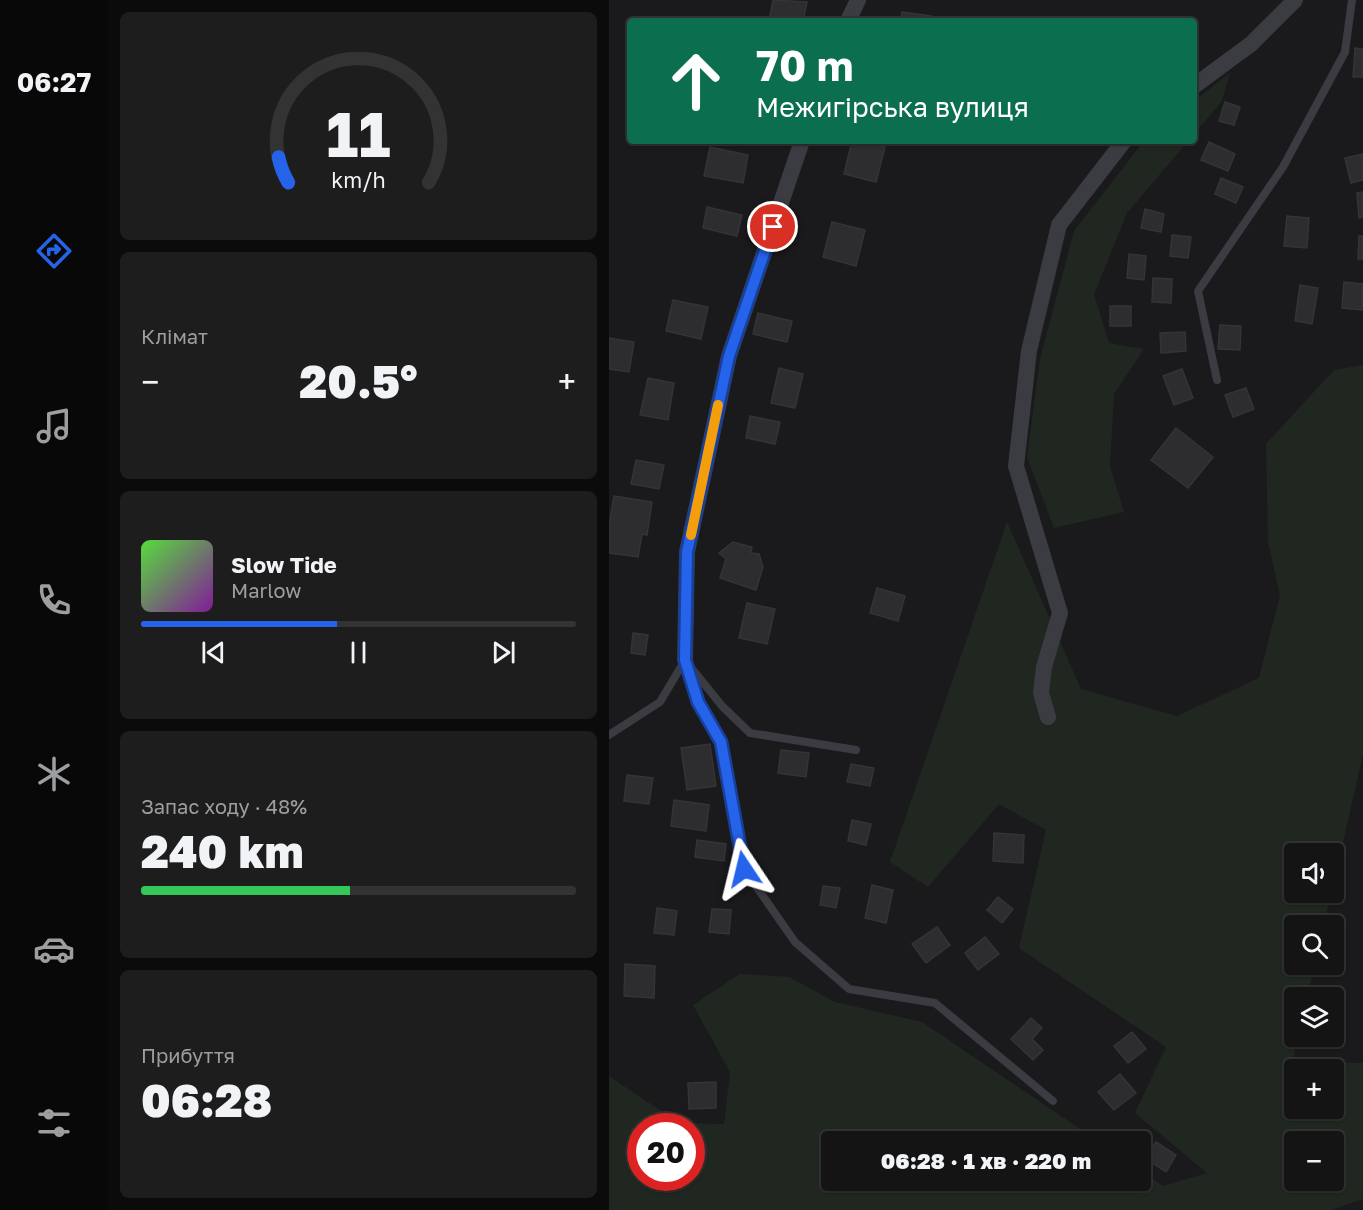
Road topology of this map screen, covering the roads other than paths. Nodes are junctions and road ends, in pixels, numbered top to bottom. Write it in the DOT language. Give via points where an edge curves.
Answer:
graph roads {
  1 [pos="858,0"];
  2 [pos="1295,0"];
  3 [pos="1352,0"];
  4 [pos="849,18"];
  5 [pos="1197,84"];
  6 [pos="801,144"];
  7 [pos="1122,144"];
  8 [pos="1217,380"];
  9 [pos="685,660"];
  10 [pos="1048,717"];
  11 [pos="609,735"];
  12 [pos="856,750"];
  13 [pos="1053,1101"];
  1 -- 4 [label="street"];
  2 -- 5 [label="street" via="1251,44"];
  3 -- 8 [label="lane" via="1345,52 1283,167 1198,291"];
  6 -- 9 [label="street" via="729,356 687,552"];
  7 -- 10 [label="street" via="1059,225 1029,351 1016,466 1060,613 1044,667 1041,693"];
  9 -- 11 [label="lane" via="660,702"];
  9 -- 12 [label="lane" via="750,733"];
  9 -- 13 [label="lane" via="698,702 721,742 744,869 795,942 849,989 935,1003"];
}
